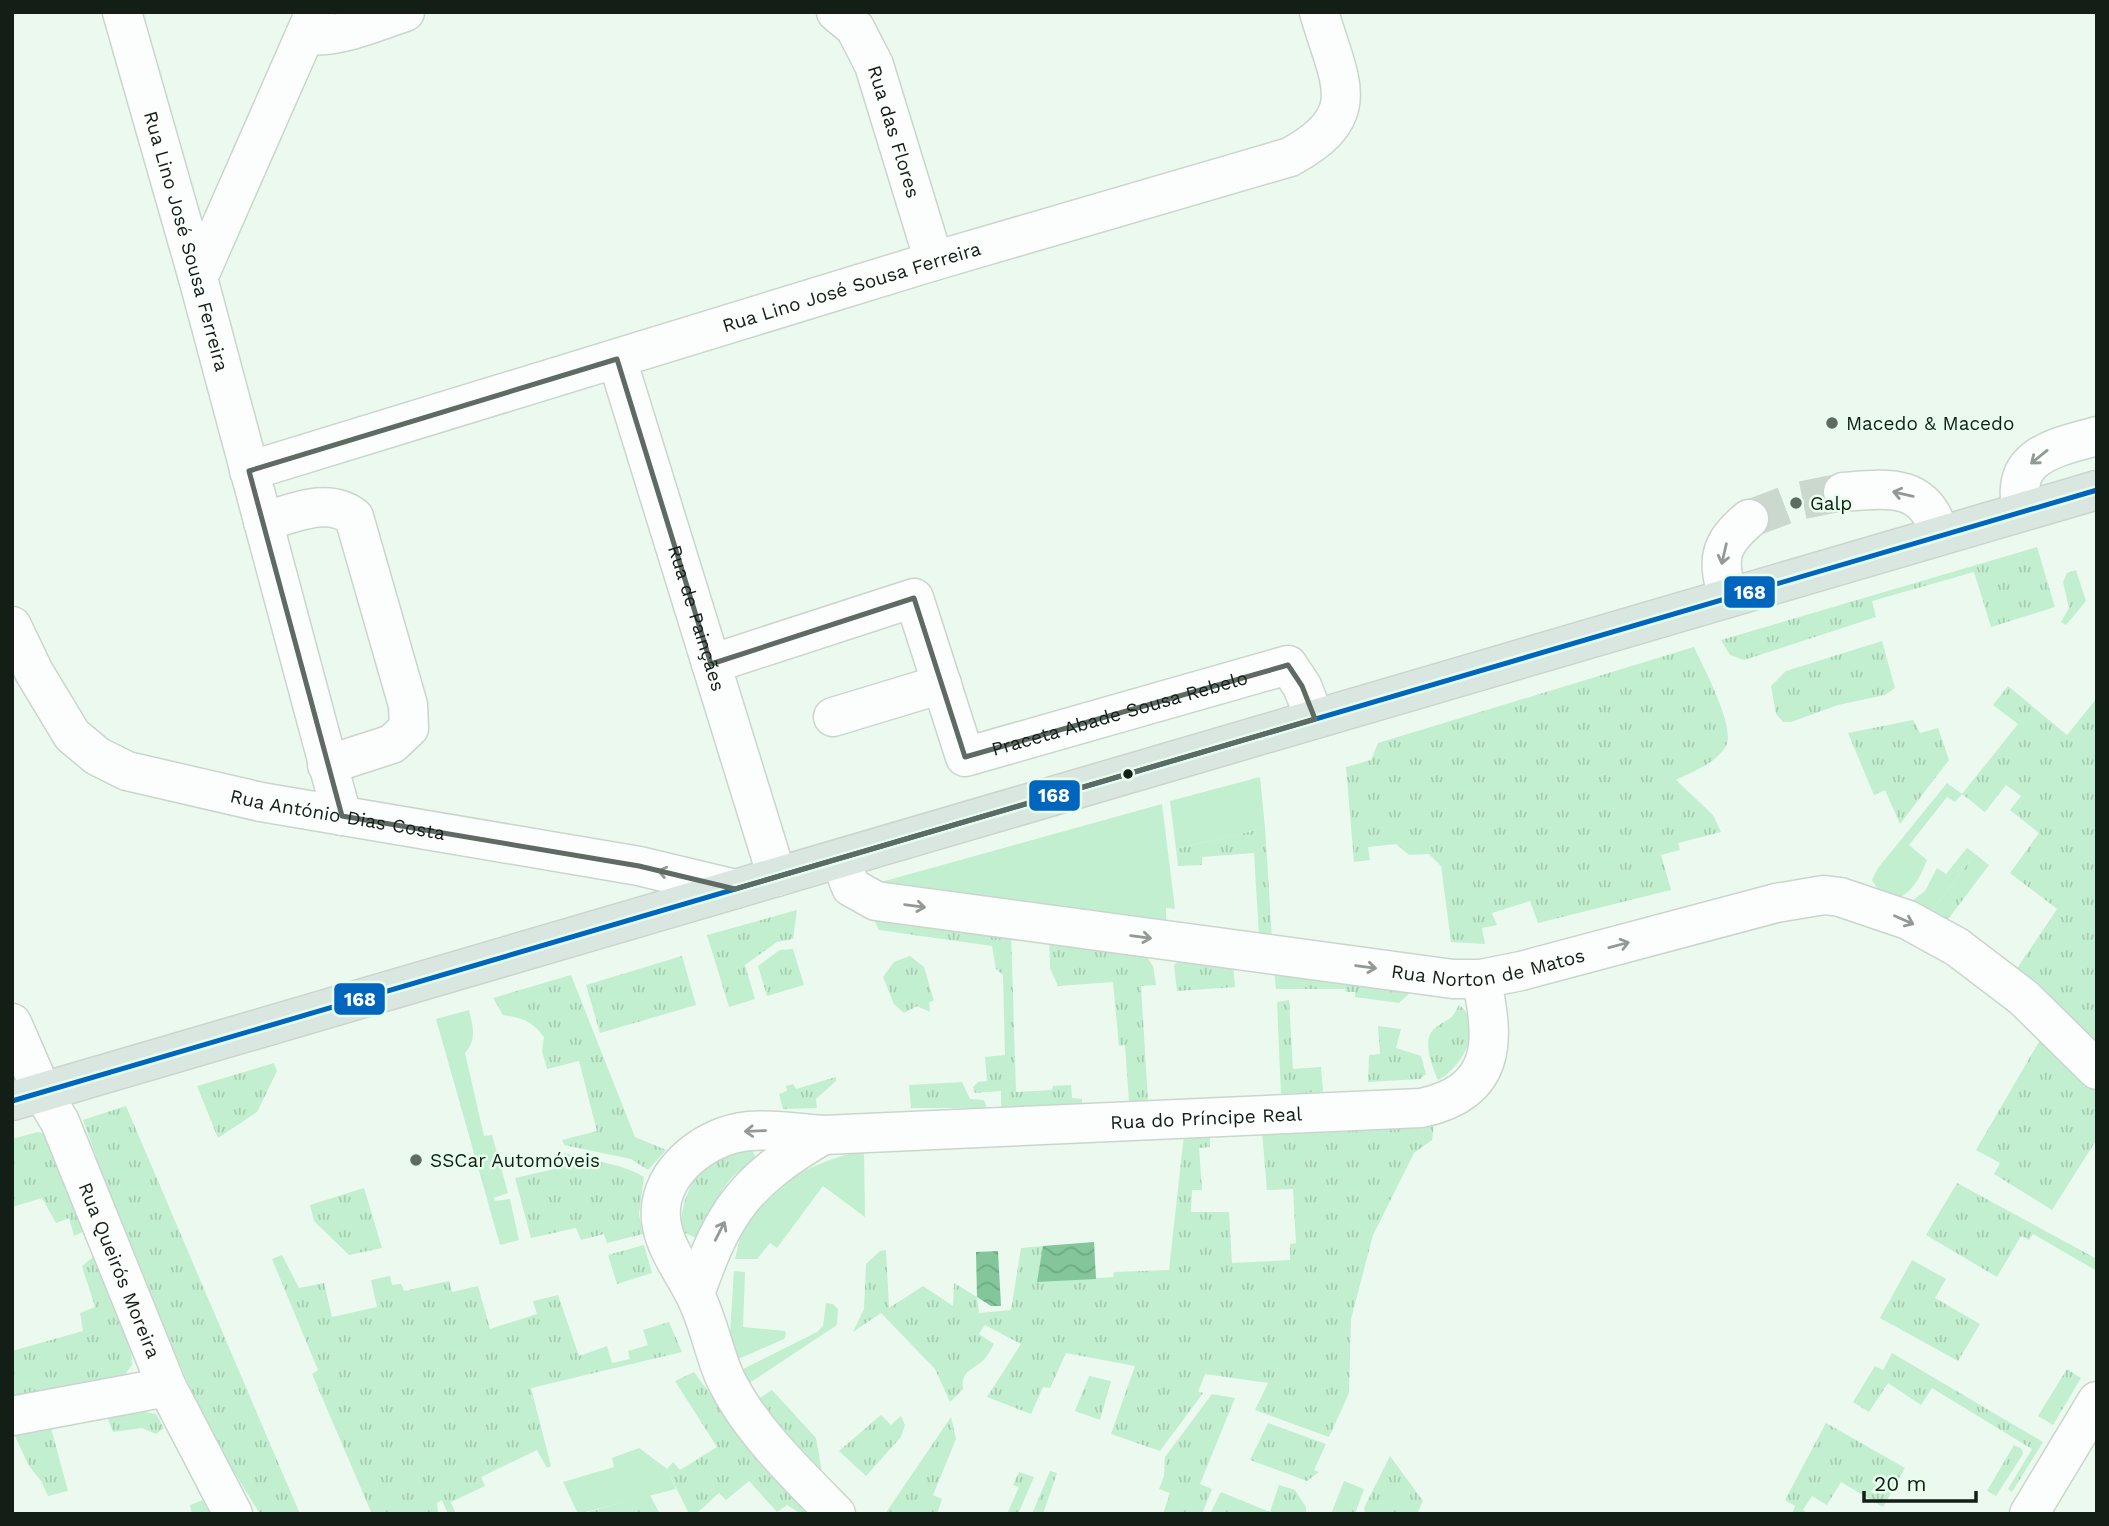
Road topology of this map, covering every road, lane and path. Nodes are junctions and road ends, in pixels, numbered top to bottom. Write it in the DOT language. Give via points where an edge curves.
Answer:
graph roads {
  1 [pos="122,12"];
  2 [pos="405,12"];
  3 [pos="836,12"];
  4 [pos="1320,12"];
  5 [pos="310,24"];
  6 [pos="934,261"];
  7 [pos="198,278"];
  8 [pos="617,359"];
  9 [pos="2097,436"];
  10 [pos="249,471"];
  11 [pos="2097,490"];
  12 [pos="1843,492"];
  13 [pos="2022,511"];
  14 [pos="1749,519"];
  15 [pos="263,522"];
  16 [pos="1940,535"];
  17 [pos="1728,598"];
  18 [pos="12,626"];
  19 [pos="710,664"];
  20 [pos="942,684"];
  21 [pos="833,717"];
  22 [pos="1315,719"];
  23 [pos="327,765"];
  24 [pos="342,816"];
  25 [pos="840,859"];
  26 [pos="777,877"];
  27 [pos="735,889"];
  28 [pos="1481,979"];
  29 [pos="12,1023"];
  30 [pos="2097,1070"];
  31 [pos="40,1093"];
  32 [pos="823,1135"];
  33 [pos="695,1294"];
  34 [pos="167,1387"];
  35 [pos="2097,1401"];
  36 [pos="12,1416"];
  37 [pos="233,1514"];
  38 [pos="836,1514"];
  39 [pos="2029,1514"];
  1 -- 7 [label="street, Rua Lino José Sousa Ferreira"];
  2 -- 5 [label="street" via="319,37"];
  3 -- 6 [label="street, Rua das Flores" via="855,28 871,57"];
  4 -- 6 [label="street, Rua Lino José Sousa Ferreira" via="1342,93 1337,121 1317,142 1290,157"];
  5 -- 7 [label="street"];
  6 -- 8 [label="street, Rua Lino José Sousa Ferreira"];
  7 -- 10 [label="street, Rua Lino José Sousa Ferreira"];
  8 -- 10 [label="street, Rua Lino José Sousa Ferreira"];
  8 -- 19 [label="street, Rua de Painçães"];
  9 -- 13 [label="street, one-way" via="2047,450 2033,462 2022,474 2017,491"];
  10 -- 15 [label="street, Rua Lino José Sousa Ferreira"];
  11 -- 13 [label="main road"];
  16 -- 12 [label="street, one-way" via="1934,513 1912,495"];
  13 -- 16 [label="main road"];
  14 -- 17 [label="street, one-way" via="1730,534 1722,554"];
  15 -- 23 [label="street, Rua Lino José Sousa Ferreira"];
  15 -- 23 [label="street" via="323,506 337,506 354,517 408,705 409,728 392,744"];
  16 -- 17 [label="main road"];
  17 -- 22 [label="main road"];
  18 -- 24 [label="street, Rua António Dias Costa" via="72,735 97,756 127,771"];
  19 -- 20 [label="street, Praceta Abade Sousa Rebelo" via="914,598"];
  19 -- 26 [label="street, Rua de Painçães"];
  20 -- 21 [label="street"];
  20 -- 22 [label="street, Praceta Abade Sousa Rebelo" via="965,757 1288,665"];
  22 -- 25 [label="main road"];
  23 -- 24 [label="street, Rua Lino José Sousa Ferreira"];
  27 -- 24 [label="street, Rua António Dias Costa, one-way" via="639,866"];
  25 -- 26 [label="main road"];
  25 -- 28 [label="street, Rua Norton de Matos, one-way" via="851,887 876,901"];
  26 -- 27 [label="main road"];
  27 -- 31 [label="main road"];
  28 -- 30 [label="street, Rua Norton de Matos, one-way" via="1776,902 1824,895 1861,902 1957,947 2024,998"];
  28 -- 32 [label="street, Rua do Príncipe Real" via="1491,1020 1488,1051 1463,1091 1447,1102 1420,1108"];
  29 -- 31 [label="street, Rua Queirós Moreira"];
  31 -- 34 [label="street, Rua Queirós Moreira" via="60,1122"];
  33 -- 32 [label="street, Rua do Príncipe Real, one-way" via="717,1234 738,1203 787,1156"];
  32 -- 33 [label="street, Rua do Príncipe Real, one-way" via="735,1133 701,1148 684,1162 670,1180 660,1211 670,1249"];
  33 -- 38 [label="street, Rua do Príncipe Real" via="712,1348 738,1401"];
  34 -- 36 [label="street"];
  34 -- 37 [label="street, Rua Queirós Moreira"];
  35 -- 39 [label="street"];
}
